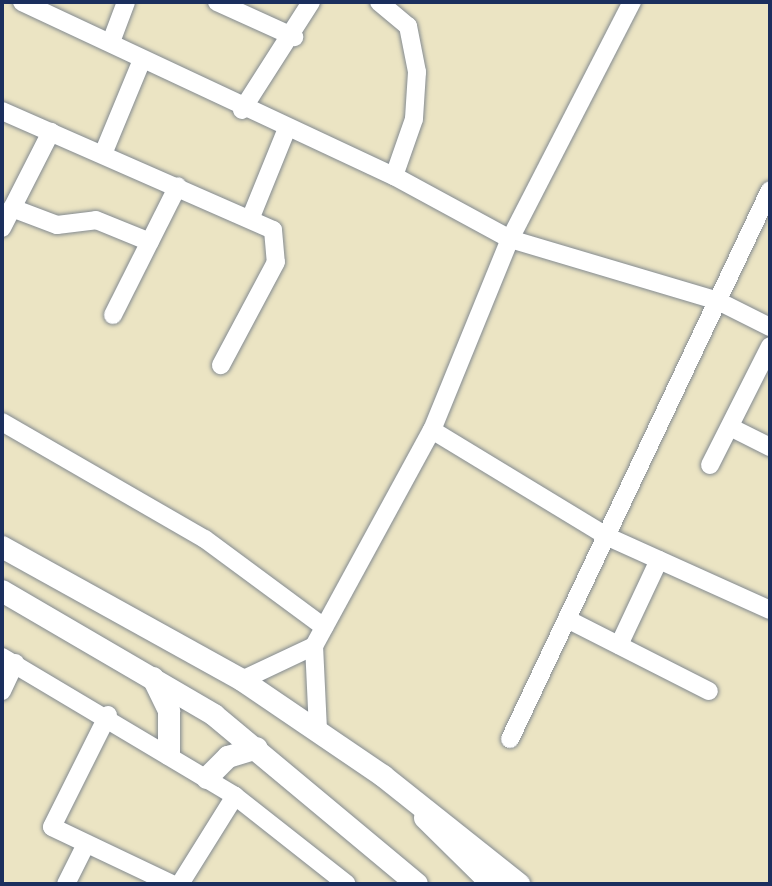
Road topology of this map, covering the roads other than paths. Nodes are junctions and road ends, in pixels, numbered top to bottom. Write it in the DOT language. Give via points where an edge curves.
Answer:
graph roads {
  1 [pos="22,2"];
  2 [pos="126,2"];
  3 [pos="217,2"];
  4 [pos="311,2"];
  5 [pos="379,2"];
  6 [pos="632,2"];
  7 [pos="43,7"];
  8 [pos="294,37"];
  9 [pos="111,42"];
  10 [pos="142,60"];
  11 [pos="242,110"];
  12 [pos="2,111"];
  13 [pos="286,131"];
  14 [pos="51,132"];
  15 [pos="103,154"];
  16 [pos="394,176"];
  17 [pos="178,186"];
  18 [pos="770,190"];
  19 [pos="12,208"];
  20 [pos="251,217"];
  21 [pos="2,228"];
  22 [pos="510,239"];
  23 [pos="150,242"];
  24 [pos="718,301"];
  25 [pos="113,315"];
  26 [pos="770,327"];
  27 [pos="770,346"];
  28 [pos="221,365"];
  29 [pos="2,422"];
  30 [pos="730,427"];
  31 [pos="432,430"];
  32 [pos="770,447"];
  33 [pos="710,465"];
  34 [pos="606,536"];
  35 [pos="2,547"];
  36 [pos="659,560"];
  37 [pos="2,591"];
  38 [pos="770,610"];
  39 [pos="567,619"];
  40 [pos="324,627"];
  41 [pos="619,645"];
  42 [pos="314,646"];
  43 [pos="9,660"];
  44 [pos="150,674"];
  45 [pos="242,680"];
  46 [pos="2,691"];
  47 [pos="709,691"];
  48 [pos="108,715"];
  49 [pos="318,730"];
  50 [pos="510,739"];
  51 [pos="257,748"];
  52 [pos="169,754"];
  53 [pos="207,778"];
  54 [pos="235,796"];
  55 [pos="421,805"];
  56 [pos="85,846"];
  57 [pos="66,884"];
  58 [pos="172,884"];
  59 [pos="180,884"];
  60 [pos="347,884"];
  61 [pos="417,884"];
  62 [pos="492,884"];
  63 [pos="519,884"];
  1 -- 7 [label="street"];
  2 -- 9 [label="street"];
  3 -- 8 [label="street"];
  4 -- 8 [label="street"];
  5 -- 16 [label="street" via="408,26 417,72 414,119"];
  6 -- 22 [label="street"];
  7 -- 9 [label="street"];
  8 -- 11 [label="street"];
  9 -- 10 [label="street"];
  10 -- 11 [label="street"];
  10 -- 15 [label="street"];
  11 -- 13 [label="street"];
  12 -- 14 [label="street"];
  13 -- 16 [label="street"];
  13 -- 20 [label="street"];
  14 -- 15 [label="street"];
  14 -- 19 [label="street"];
  15 -- 17 [label="street"];
  16 -- 22 [label="street"];
  17 -- 20 [label="street"];
  17 -- 23 [label="street"];
  18 -- 24 [label="street"];
  19 -- 21 [label="street"];
  19 -- 23 [label="street" via="57,225 96,220"];
  20 -- 28 [label="street" via="273,230 279,251"];
  22 -- 24 [label="street"];
  22 -- 31 [label="street"];
  23 -- 25 [label="street"];
  24 -- 26 [label="street"];
  24 -- 34 [label="street"];
  27 -- 30 [label="street"];
  29 -- 40 [label="street" via="205,539"];
  30 -- 32 [label="street"];
  30 -- 33 [label="street"];
  31 -- 34 [label="street"];
  31 -- 40 [label="street"];
  34 -- 36 [label="street"];
  34 -- 39 [label="street"];
  35 -- 45 [label="main road"];
  36 -- 38 [label="street"];
  36 -- 41 [label="street"];
  37 -- 44 [label="main road"];
  39 -- 41 [label="street"];
  39 -- 50 [label="street"];
  40 -- 42 [label="street"];
  41 -- 47 [label="street"];
  42 -- 45 [label="street"];
  42 -- 49 [label="street"];
  43 -- 46 [label="street"];
  43 -- 48 [label="street"];
  44 -- 51 [label="main road"];
  44 -- 52 [label="main road" via="169,711"];
  45 -- 49 [label="main road"];
  48 -- 52 [label="street"];
  48 -- 56 [label="street" via="52,822 54,832"];
  49 -- 55 [label="main road"];
  51 -- 53 [label="main road" via="228,757"];
  51 -- 61 [label="main road"];
  52 -- 53 [label="street"];
  53 -- 54 [label="street"];
  54 -- 59 [label="street"];
  54 -- 60 [label="street"];
  55 -- 62 [label="main road" via="438,838"];
  55 -- 63 [label="main road"];
  56 -- 57 [label="street"];
  56 -- 58 [label="street"];
}
